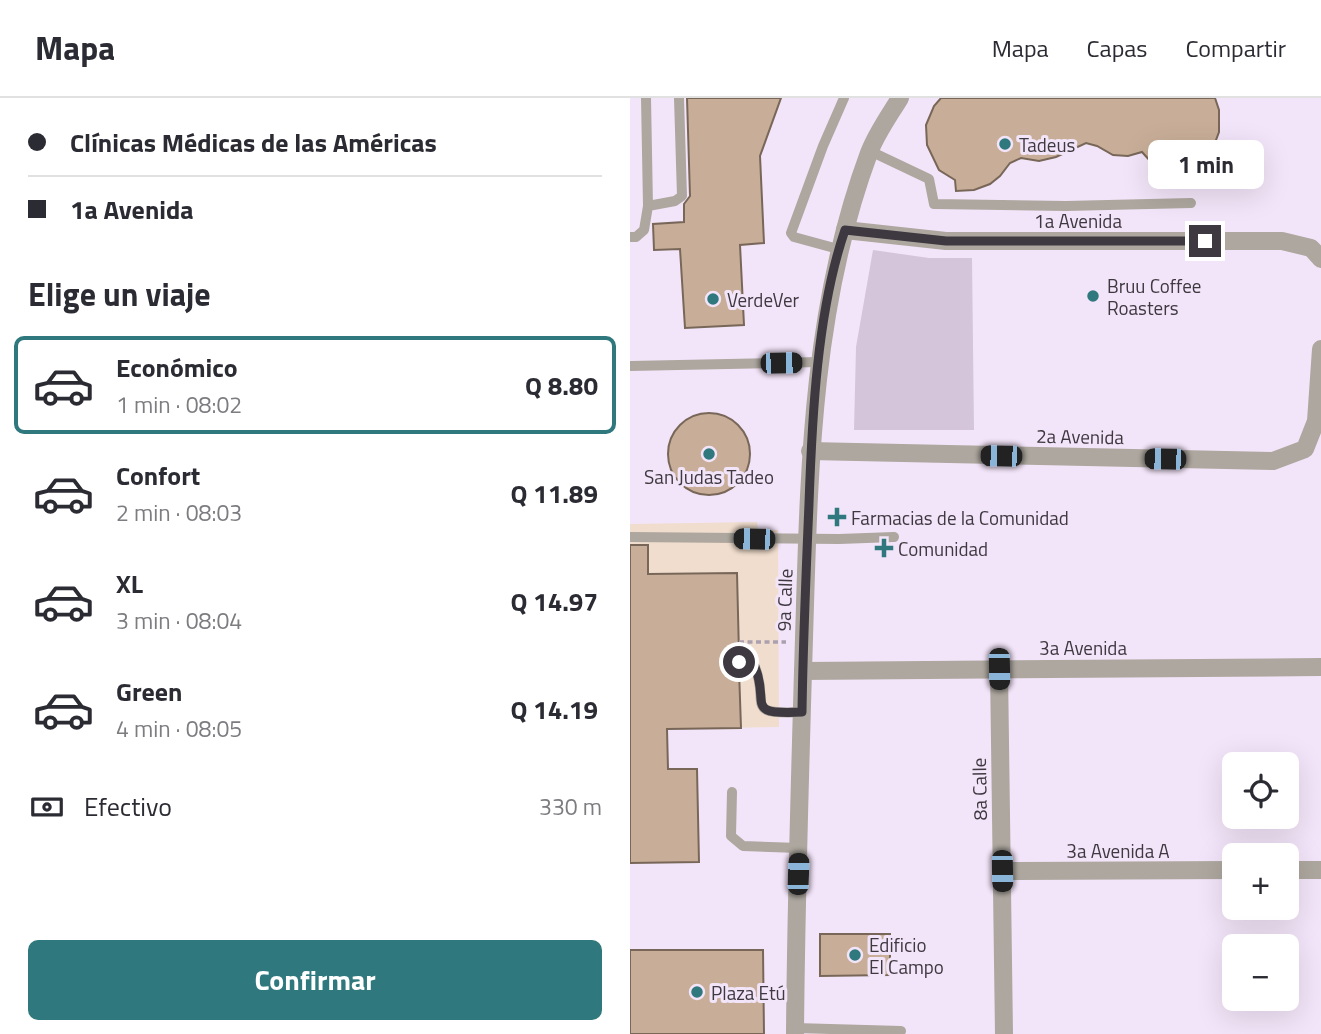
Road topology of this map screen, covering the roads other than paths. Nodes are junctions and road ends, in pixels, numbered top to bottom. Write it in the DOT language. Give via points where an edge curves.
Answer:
graph roads {
  1 [pos="646,98"];
  2 [pos="679,98"];
  3 [pos="844,98"];
  4 [pos="900,98"];
  5 [pos="870,151"];
  6 [pos="1191,203"];
  7 [pos="648,206"];
  8 [pos="845,230"];
  9 [pos="630,237"];
  10 [pos="838,249"];
  11 [pos="1316,254"];
  12 [pos="1321,349"];
  13 [pos="818,362"];
  14 [pos="630,366"];
  15 [pos="810,452"];
  16 [pos="630,537"];
  17 [pos="894,537"];
  18 [pos="807,539"];
  19 [pos="739,662"];
  20 [pos="1321,667"];
  21 [pos="999,669"];
  22 [pos="803,671"];
  23 [pos="802,712"];
  24 [pos="732,792"];
  25 [pos="799,848"];
  26 [pos="1222,870"];
  27 [pos="1299,870"];
  28 [pos="1321,870"];
  29 [pos="1002,871"];
  30 [pos="795,1031"];
  31 [pos="901,1031"];
  32 [pos="1004,1034"];
  1 -- 7 [label="lane"];
  2 -- 7 [label="lane" via="682,196"];
  3 -- 10 [label="lane" via="791,233"];
  4 -- 5 [label="street, 9a Calle"];
  5 -- 6 [label="lane" via="929,179 934,204"];
  5 -- 8 [label="street, 9a Calle"];
  7 -- 9 [label="lane" via="645,230"];
  8 -- 10 [label="street, 9a Calle"];
  8 -- 11 [label="street, 1a Avenida" via="946,241 1282,241"];
  10 -- 13 [label="street, 9a Calle"];
  12 -- 15 [label="street, 2a Avenida" via="1315,421 1305,449 1273,461"];
  13 -- 14 [label="lane"];
  13 -- 15 [label="street, 9a Calle"];
  15 -- 18 [label="street, 9a Calle"];
  16 -- 18 [label="lane"];
  17 -- 18 [label="lane"];
  18 -- 22 [label="street, 9a Calle"];
  19 -- 23 [label="lane" via="755,667 763,707 775,713"];
  20 -- 21 [label="street, 3a Avenida"];
  21 -- 22 [label="street, 3a Avenida"];
  21 -- 29 [label="street, 8a Calle"];
  22 -- 23 [label="street, 9a Calle"];
  23 -- 25 [label="street, 9a Calle"];
  24 -- 25 [label="lane" via="731,836 737,842"];
  25 -- 30 [label="street, 9a Calle"];
  26 -- 29 [label="street, 3a Avenida A"];
  27 -- 28 [label="street"];
  29 -- 32 [label="street, 8a Calle"];
  30 -- 31 [label="lane"];
}
